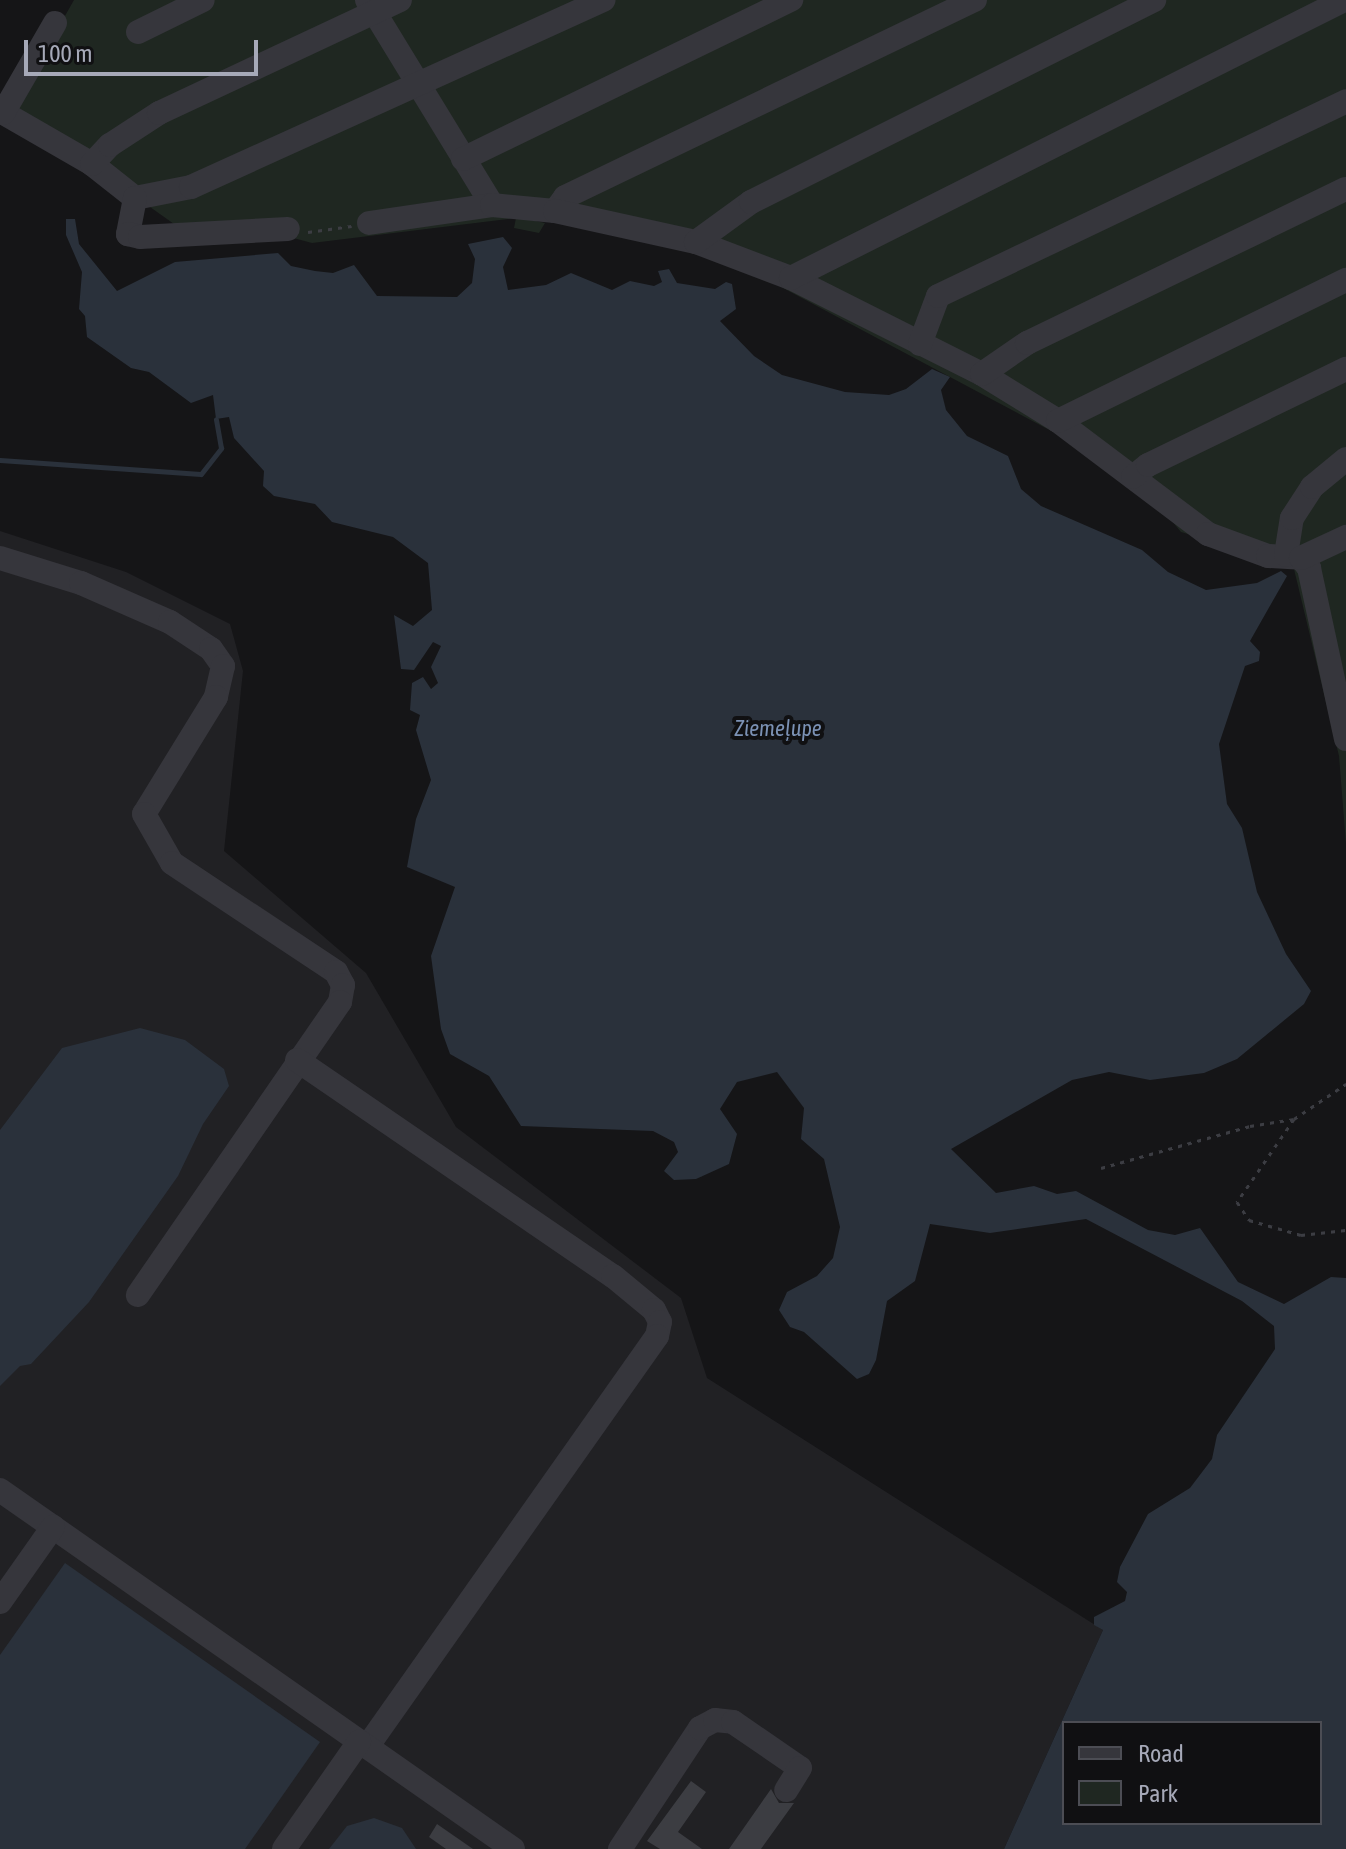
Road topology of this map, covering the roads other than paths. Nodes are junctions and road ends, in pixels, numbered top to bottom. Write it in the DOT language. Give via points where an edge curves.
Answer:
graph roads {
  1 [pos="203,0"];
  2 [pos="400,0"];
  3 [pos="604,0"];
  4 [pos="791,0"];
  5 [pos="975,0"];
  6 [pos="1154,0"];
  7 [pos="1344,0"];
  8 [pos="371,6"];
  9 [pos="55,23"];
  10 [pos="138,32"];
  11 [pos="418,84"];
  12 [pos="1346,101"];
  13 [pos="2,112"];
  14 [pos="463,159"];
  15 [pos="92,164"];
  16 [pos="1346,189"];
  17 [pos="135,198"];
  18 [pos="492,205"];
  19 [pos="555,211"];
  20 [pos="369,223"];
  21 [pos="288,229"];
  22 [pos="696,242"];
  23 [pos="791,278"];
  24 [pos="1346,280"];
  25 [pos="920,344"];
  26 [pos="1346,369"];
  27 [pos="982,374"];
  28 [pos="1058,421"];
  29 [pos="1346,459"];
  30 [pos="1133,477"];
  31 [pos="1346,537"];
  32 [pos="1294,556"];
  33 [pos="0,558"];
  34 [pos="1335,631"];
  35 [pos="1345,728"];
  36 [pos="297,1060"];
  37 [pos="138,1295"];
  38 [pos="0,1490"];
  39 [pos="53,1527"];
  40 [pos="0,1602"];
  41 [pos="363,1744"];
  42 [pos="786,1790"];
  43 [pos="284,1849"];
  44 [pos="513,1849"];
  45 [pos="620,1849"];
  1 -- 10 [label="lane"];
  2 -- 8 [label="lane"];
  3 -- 11 [label="lane"];
  4 -- 14 [label="lane"];
  5 -- 19 [label="lane" via="565,197"];
  6 -- 22 [label="lane" via="751,202"];
  7 -- 23 [label="lane"];
  8 -- 11 [label="lane"];
  8 -- 15 [label="lane" via="159,113 110,145"];
  9 -- 13 [label="lane"];
  11 -- 14 [label="lane"];
  11 -- 17 [label="lane" via="191,187"];
  12 -- 25 [label="lane" via="938,296"];
  13 -- 15 [label="lane"];
  14 -- 18 [label="lane"];
  15 -- 17 [label="lane"];
  16 -- 27 [label="lane" via="1027,343"];
  17 -- 21 [label="lane" via="128,234 140,237"];
  18 -- 19 [label="lane"];
  18 -- 20 [label="lane"];
  19 -- 22 [label="lane"];
  22 -- 23 [label="lane"];
  23 -- 25 [label="lane"];
  24 -- 28 [label="lane"];
  25 -- 27 [label="lane"];
  26 -- 30 [label="lane"];
  27 -- 28 [label="lane"];
  28 -- 30 [label="lane"];
  29 -- 32 [label="lane" via="1312,487 1292,518"];
  30 -- 32 [label="lane" via="1208,534 1268,556"];
  31 -- 32 [label="lane"];
  32 -- 34 [label="lane" via="1309,568"];
  33 -- 36 [label="lane" via="81,583 170,622 211,649 223,666 216,697 144,814 172,863 336,972 343,985 340,1002"];
  34 -- 35 [label="lane"];
  36 -- 37 [label="lane"];
  36 -- 41 [label="lane" via="613,1276 654,1310 660,1322 657,1336"];
  38 -- 39 [label="lane"];
  39 -- 40 [label="lane"];
  39 -- 41 [label="lane"];
  41 -- 43 [label="lane"];
  41 -- 44 [label="lane"];
  42 -- 45 [label="lane" via="800,1768 733,1722 715,1720 700,1728"];
}
